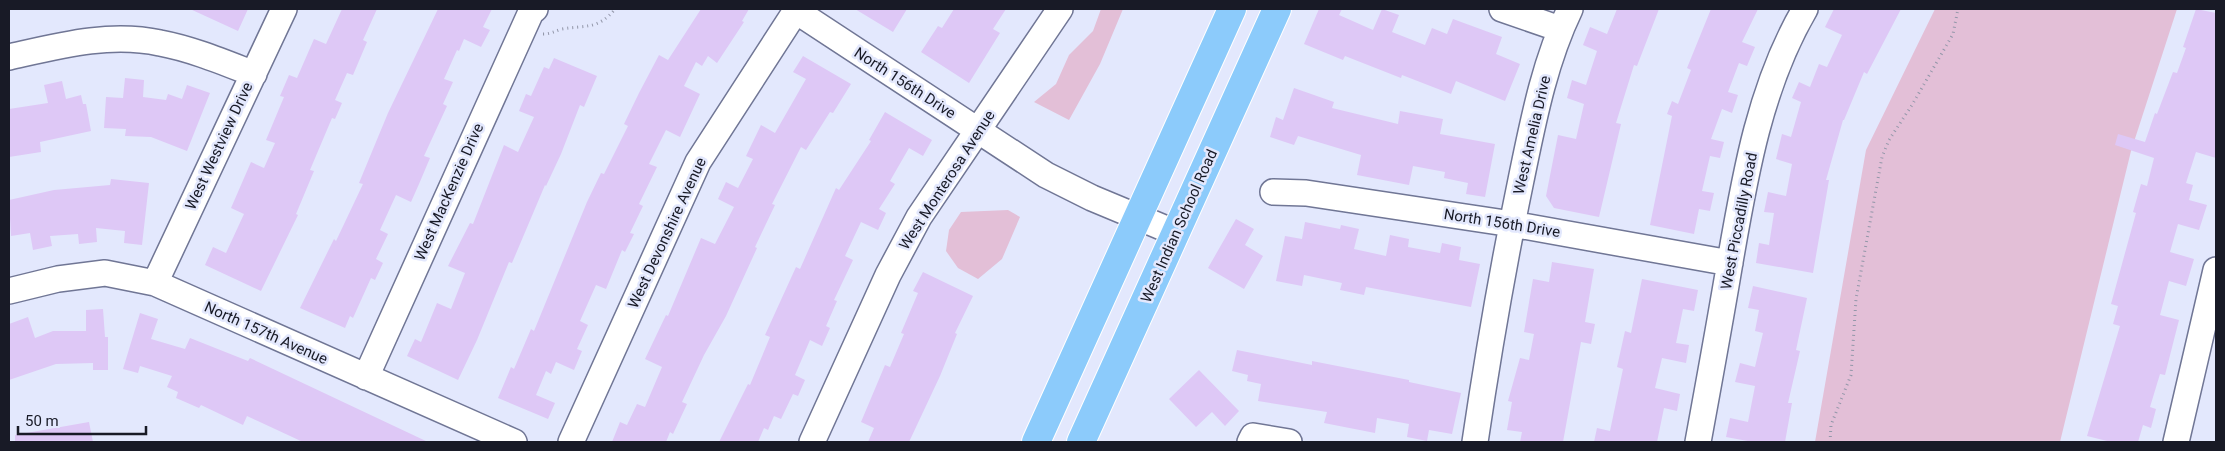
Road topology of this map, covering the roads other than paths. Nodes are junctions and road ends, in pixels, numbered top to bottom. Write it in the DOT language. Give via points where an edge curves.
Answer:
graph roads {
  1 [pos="284,9"];
  2 [pos="1060,9"];
  3 [pos="1232,9"];
  4 [pos="1277,9"];
  5 [pos="1502,9"];
  6 [pos="1806,9"];
  7 [pos="797,10"];
  8 [pos="530,18"];
  9 [pos="1565,19"];
  10 [pos="9,57"];
  11 [pos="254,74"];
  12 [pos="978,130"];
  13 [pos="1273,192"];
  14 [pos="1138,217"];
  15 [pos="1512,224"];
  16 [pos="1176,233"];
  17 [pos="1730,263"];
  18 [pos="2216,270"];
  19 [pos="155,283"];
  20 [pos="9,291"];
  21 [pos="2214,296"];
  22 [pos="366,377"];
  23 [pos="1251,439"];
  24 [pos="514,442"];
  25 [pos="570,442"];
  26 [pos="812,442"];
  27 [pos="1036,442"];
  28 [pos="1081,442"];
  29 [pos="1289,442"];
  30 [pos="1475,442"];
  31 [pos="1698,442"];
  32 [pos="2176,442"];
  1 -- 11 [label="street, West Westview Drive"];
  2 -- 12 [label="street, West Monterosa Avenue"];
  3 -- 14 [label="main road"];
  4 -- 16 [label="main road, West Indian School Road"];
  5 -- 9 [label="street"];
  6 -- 17 [label="street, West Piccadilly Road" via="1796,24 1766,93 1743,186"];
  7 -- 12 [label="street, North 156th Drive"];
  7 -- 25 [label="street, West Devonshire Avenue" via="698,162"];
  8 -- 22 [label="street, West MacKenzie Drive"];
  9 -- 15 [label="street, West Amelia Drive" via="1539,94"];
  10 -- 11 [label="street" via="76,42 116,39 159,42"];
  11 -- 19 [label="street, West Westview Drive"];
  12 -- 14 [label="street, North 156th Drive" via="1062,184"];
  12 -- 26 [label="street, West Monterosa Avenue" via="903,246"];
  13 -- 15 [label="street, North 156th Drive" via="1306,193"];
  14 -- 16 [label="street, North 156th Drive"];
  14 -- 27 [label="main road"];
  15 -- 17 [label="street, North 156th Drive"];
  15 -- 30 [label="street, West Amelia Drive" via="1495,308"];
  16 -- 28 [label="main road, West Indian School Road"];
  17 -- 31 [label="street, West Piccadilly Road"];
  18 -- 21 [label="street"];
  19 -- 20 [label="street, North 157th Avenue" via="106,273 58,279"];
  19 -- 22 [label="street, North 157th Avenue"];
  21 -- 32 [label="street"];
  22 -- 24 [label="street, North 157th Avenue"];
  23 -- 29 [label="street"];
}
